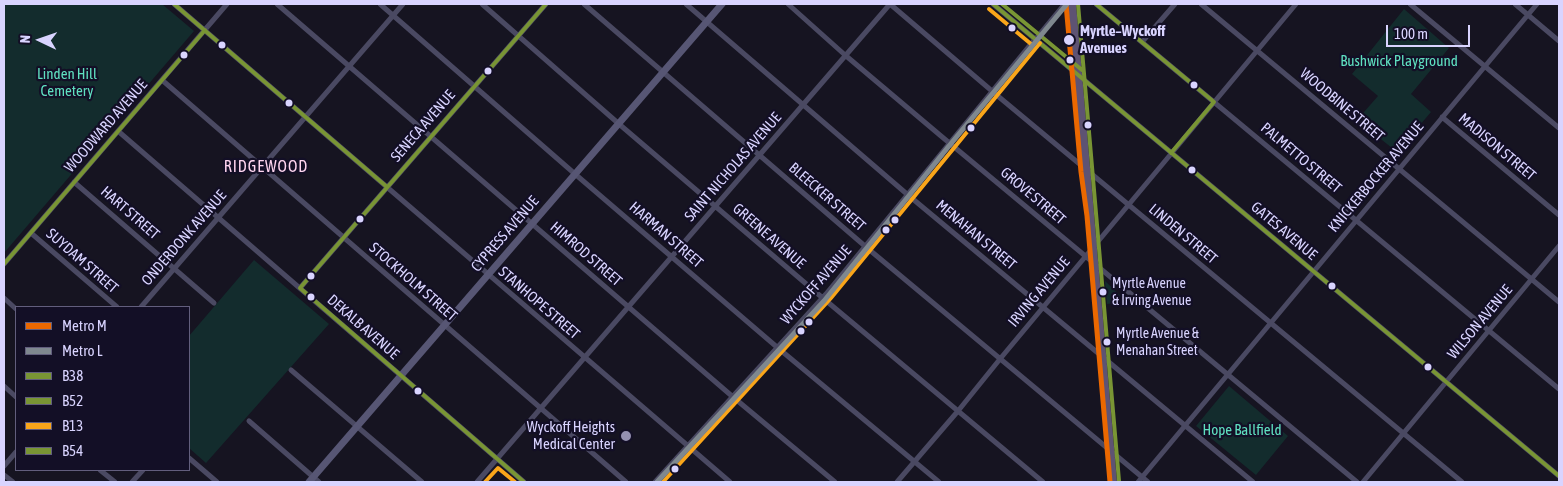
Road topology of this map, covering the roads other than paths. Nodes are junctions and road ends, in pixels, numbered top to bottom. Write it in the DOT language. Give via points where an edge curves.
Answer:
graph roads {
  1 [pos="174,4"];
  2 [pos="227,4"];
  3 [pos="277,4"];
  4 [pos="380,4"];
  5 [pos="404,4"];
  6 [pos="482,4"];
  7 [pos="546,4"];
  8 [pos="584,4"];
  9 [pos="686,4"];
  10 [pos="722,4"];
  11 [pos="788,4"];
  12 [pos="890,4"];
  13 [pos="993,4"];
  14 [pos="1064,4"];
  15 [pos="1072,4"];
  16 [pos="1096,4"];
  17 [pos="1174,4"];
  18 [pos="1201,4"];
  19 [pos="1296,4"];
  20 [pos="1410,4"];
  21 [pos="1515,4"];
  22 [pos="1537,4"];
  23 [pos="1528,15"];
  24 [pos="393,16"];
  25 [pos="707,22"];
  26 [pos="205,30"];
  27 [pos="518,35"];
  28 [pos="1035,39"];
  29 [pos="1559,41"];
  30 [pos="1142,42"];
  31 [pos="1257,50"];
  32 [pos="845,55"];
  33 [pos="350,66"];
  34 [pos="1485,66"];
  35 [pos="663,73"];
  36 [pos="1078,75"];
  37 [pos="162,80"];
  38 [pos="474,86"];
  39 [pos="992,91"];
  40 [pos="1214,102"];
  41 [pos="803,104"];
  42 [pos="306,117"];
  43 [pos="1442,117"];
  44 [pos="619,124"];
  45 [pos="1559,128"];
  46 [pos="118,131"];
  47 [pos="431,136"];
  48 [pos="950,143"];
  49 [pos="1172,153"];
  50 [pos="760,156"];
  51 [pos="262,168"];
  52 [pos="1399,169"];
  53 [pos="1087,170"];
  54 [pos="575,174"];
  55 [pos="74,182"];
  56 [pos="387,187"];
  57 [pos="908,195"];
  58 [pos="1128,205"];
  59 [pos="716,206"];
  60 [pos="1559,215"];
  61 [pos="218,218"];
  62 [pos="1356,220"];
  63 [pos="532,224"];
  64 [pos="31,233"];
  65 [pos="343,238"];
  66 [pos="1093,246"];
  67 [pos="1559,246"];
  68 [pos="866,247"];
  69 [pos="1086,256"];
  70 [pos="672,257"];
  71 [pos="4,264"];
  72 [pos="1094,264"];
  73 [pos="175,269"];
  74 [pos="1314,272"];
  75 [pos="488,275"];
  76 [pos="1532,279"];
  77 [pos="300,288"];
  78 [pos="4,298"];
  79 [pos="823,298"];
  80 [pos="1559,302"];
  81 [pos="214,303"];
  82 [pos="116,306"];
  83 [pos="142,306"];
  84 [pos="628,307"];
  85 [pos="1043,307"];
  86 [pos="15,308"];
  87 [pos="1271,323"];
  88 [pos="445,325"];
  89 [pos="1489,331"];
  90 [pos="778,348"];
  91 [pos="1102,357"];
  92 [pos="584,358"];
  93 [pos="1000,359"];
  94 [pos="291,370"];
  95 [pos="1228,374"];
  96 [pos="401,376"];
  97 [pos="1446,382"];
  98 [pos="4,386"];
  99 [pos="1559,389"];
  100 [pos="15,396"];
  101 [pos="732,397"];
  102 [pos="541,408"];
  103 [pos="958,411"];
  104 [pos="249,421"];
  105 [pos="1185,426"];
  106 [pos="357,427"];
  107 [pos="1403,434"];
  108 [pos="688,447"];
  109 [pos="1110,451"];
  110 [pos="15,453"];
  111 [pos="190,459"];
  112 [pos="497,459"];
  113 [pos="914,461"];
  114 [pos="4,466"];
  115 [pos="101,471"];
  116 [pos="142,471"];
  117 [pos="4,474"];
  118 [pos="1559,476"];
  119 [pos="1142,477"];
  120 [pos="314,481"];
  121 [pos="13,482"];
  122 [pos="115,482"];
  123 [pos="132,482"];
  124 [pos="217,482"];
  125 [pos="422,482"];
  126 [pos="477,482"];
  127 [pos="524,482"];
  128 [pos="626,482"];
  129 [pos="655,482"];
  130 [pos="730,482"];
  131 [pos="835,482"];
  132 [pos="897,482"];
  133 [pos="939,482"];
  134 [pos="1043,482"];
  135 [pos="1113,482"];
  136 [pos="1138,482"];
  137 [pos="1148,482"];
  138 [pos="1253,482"];
  139 [pos="1357,482"];
  140 [pos="1363,482"];
  141 [pos="1462,482"];
  1 -- 26 [label="street, STANHOPE STREET"];
  2 -- 26 [label="street, WOODWARD AVENUE"];
  3 -- 33 [label="street, HIMROD STREET"];
  4 -- 24 [label="street, HARMAN STREET"];
  5 -- 24 [label="street, ONDERDONK AVENUE"];
  6 -- 27 [label="street, GREENE AVENUE"];
  7 -- 27 [label="street, SENECA AVENUE"];
  8 -- 35 [label="street, BLEECKER STREET"];
  9 -- 25 [label="street, MENAHAN STREET"];
  10 -- 25 [label="main road, CYPRESS AVENUE"];
  11 -- 32 [label="street, GROVE STREET"];
  12 -- 32 [label="street, SAINT NICHOLAS AVENUE"];
  12 -- 39 [label="street, LINDEN STREET"];
  13 -- 28 [label="street, GATES AVENUE"];
  14 -- 28 [label="street, WYCKOFF AVENUE"];
  15 -- 36 [label="main road"];
  16 -- 30 [label="street, PALMETTO STREET"];
  17 -- 30 [label="street"];
  18 -- 31 [label="street, WOODBINE STREET"];
  19 -- 31 [label="street, IRVING AVENUE"];
  20 -- 34 [label="street"];
  21 -- 23 [label="street"];
  22 -- 23 [label="street, KNICKERBOCKER AVENUE"];
  23 -- 29 [label="street"];
  23 -- 34 [label="street, KNICKERBOCKER AVENUE"];
  24 -- 33 [label="street, ONDERDONK AVENUE"];
  24 -- 38 [label="street, HARMAN STREET"];
  25 -- 35 [label="main road, CYPRESS AVENUE"];
  25 -- 41 [label="street, MENAHAN STREET"];
  26 -- 37 [label="street, WOODWARD AVENUE"];
  26 -- 42 [label="street, STANHOPE STREET"];
  27 -- 38 [label="street, SENECA AVENUE"];
  27 -- 44 [label="street, GREENE AVENUE"];
  28 -- 36 [label="street, GATES AVENUE"];
  28 -- 39 [label="street, WYCKOFF AVENUE"];
  30 -- 40 [label="street, PALMETTO STREET"];
  31 -- 40 [label="street, IRVING AVENUE"];
  31 -- 52 [label="street, WOODBINE STREET"];
  32 -- 41 [label="street, SAINT NICHOLAS AVENUE"];
  32 -- 48 [label="street, GROVE STREET"];
  33 -- 42 [label="street, ONDERDONK AVENUE"];
  33 -- 47 [label="street, HIMROD STREET"];
  34 -- 43 [label="street, KNICKERBOCKER AVENUE"];
  34 -- 45 [label="street"];
  35 -- 44 [label="main road, CYPRESS AVENUE"];
  35 -- 50 [label="street, BLEECKER STREET"];
  36 -- 49 [label="street, GATES AVENUE"];
  36 -- 53 [label="main road"];
  37 -- 46 [label="street, WOODWARD AVENUE"];
  37 -- 51 [label="street, STOCKHOLM STREET"];
  38 -- 47 [label="street, SENECA AVENUE"];
  38 -- 54 [label="street, HARMAN STREET"];
  39 -- 48 [label="street, WYCKOFF AVENUE"];
  39 -- 53 [label="street, LINDEN STREET"];
  40 -- 49 [label="street, IRVING AVENUE"];
  40 -- 62 [label="street, PALMETTO STREET"];
  41 -- 50 [label="street, SAINT NICHOLAS AVENUE"];
  41 -- 57 [label="street, MENAHAN STREET"];
  42 -- 51 [label="street, ONDERDONK AVENUE"];
  42 -- 56 [label="street, STANHOPE STREET"];
  43 -- 52 [label="street, KNICKERBOCKER AVENUE"];
  43 -- 60 [label="street, MADISON STREET"];
  44 -- 54 [label="main road, CYPRESS AVENUE"];
  44 -- 59 [label="street, GREENE AVENUE"];
  46 -- 55 [label="street, WOODWARD AVENUE"];
  46 -- 61 [label="street, DEKALB AVENUE"];
  47 -- 56 [label="street, SENECA AVENUE"];
  47 -- 63 [label="street, HIMROD STREET"];
  48 -- 57 [label="street, WYCKOFF AVENUE"];
  48 -- 69 [label="street, GROVE STREET"];
  49 -- 58 [label="street, IRVING AVENUE"];
  49 -- 74 [label="street, GATES AVENUE"];
  50 -- 59 [label="street, SAINT NICHOLAS AVENUE"];
  50 -- 68 [label="street, BLEECKER STREET"];
  51 -- 61 [label="street, ONDERDONK AVENUE"];
  51 -- 65 [label="street, STOCKHOLM STREET"];
  52 -- 62 [label="street, KNICKERBOCKER AVENUE"];
  52 -- 76 [label="street, WOODBINE STREET"];
  53 -- 58 [label="street, LINDEN STREET"];
  53 -- 66 [label="main road"];
  54 -- 63 [label="main road, CYPRESS AVENUE"];
  54 -- 70 [label="street, HARMAN STREET"];
  55 -- 64 [label="street, WOODWARD AVENUE"];
  55 -- 73 [label="street, HART STREET"];
  56 -- 65 [label="street, SENECA AVENUE"];
  56 -- 75 [label="street, STANHOPE STREET"];
  57 -- 68 [label="street, WYCKOFF AVENUE"];
  57 -- 85 [label="street, MENAHAN STREET"];
  58 -- 66 [label="street, IRVING AVENUE"];
  58 -- 87 [label="street, LINDEN STREET"];
  59 -- 70 [label="street, SAINT NICHOLAS AVENUE"];
  59 -- 79 [label="street, GREENE AVENUE"];
  61 -- 73 [label="street, ONDERDONK AVENUE"];
  61 -- 77 [label="street, DEKALB AVENUE"];
  62 -- 74 [label="street, KNICKERBOCKER AVENUE"];
  62 -- 89 [label="street, PALMETTO STREET"];
  63 -- 75 [label="main road, CYPRESS AVENUE"];
  63 -- 84 [label="street, HIMROD STREET"];
  64 -- 71 [label="street, WOODWARD AVENUE"];
  64 -- 82 [label="street, SUYDAM STREET"];
  65 -- 77 [label="street, SENECA AVENUE"];
  65 -- 88 [label="street, STOCKHOLM STREET"];
  66 -- 69 [label="street, IRVING AVENUE"];
  66 -- 72 [label="main road"];
  67 -- 76 [label="street, WILSON AVENUE"];
  68 -- 79 [label="street, WYCKOFF AVENUE"];
  68 -- 93 [label="street, BLEECKER STREET"];
  69 -- 72 [label="street, GROVE STREET"];
  69 -- 85 [label="street, IRVING AVENUE"];
  70 -- 84 [label="street, SAINT NICHOLAS AVENUE"];
  70 -- 90 [label="street, HARMAN STREET"];
  72 -- 91 [label="main road"];
  72 -- 95 [label="street, GROVE STREET"];
  73 -- 81 [label="street, HART STREET"];
  73 -- 83 [label="street, ONDERDONK AVENUE"];
  74 -- 87 [label="street, KNICKERBOCKER AVENUE"];
  74 -- 97 [label="street, GATES AVENUE"];
  75 -- 88 [label="main road, CYPRESS AVENUE"];
  75 -- 92 [label="street, STANHOPE STREET"];
  76 -- 80 [label="street, WOODBINE STREET"];
  76 -- 89 [label="street, WILSON AVENUE"];
  77 -- 96 [label="street, DEKALB AVENUE"];
  78 -- 86 [label="street"];
  79 -- 90 [label="street, WYCKOFF AVENUE"];
  79 -- 103 [label="street, GREENE AVENUE"];
  84 -- 92 [label="street, SAINT NICHOLAS AVENUE"];
  84 -- 101 [label="street, HIMROD STREET"];
  85 -- 91 [label="street, MENAHAN STREET"];
  85 -- 93 [label="street, IRVING AVENUE"];
  87 -- 95 [label="street, KNICKERBOCKER AVENUE"];
  87 -- 107 [label="street, LINDEN STREET"];
  88 -- 96 [label="main road, CYPRESS AVENUE"];
  88 -- 102 [label="street, STOCKHOLM STREET"];
  89 -- 97 [label="street, WILSON AVENUE"];
  89 -- 99 [label="street, PALMETTO STREET"];
  90 -- 101 [label="street, WYCKOFF AVENUE"];
  90 -- 113 [label="street, HARMAN STREET"];
  91 -- 105 [label="street, MENAHAN STREET"];
  91 -- 109 [label="main road"];
  92 -- 102 [label="street, SAINT NICHOLAS AVENUE"];
  92 -- 108 [label="street, STANHOPE STREET"];
  93 -- 103 [label="street, IRVING AVENUE"];
  93 -- 109 [label="street, BLEECKER STREET"];
  94 -- 106 [label="street"];
  95 -- 105 [label="street, KNICKERBOCKER AVENUE"];
  95 -- 139 [label="street, GROVE STREET"];
  96 -- 106 [label="main road, CYPRESS AVENUE"];
  96 -- 112 [label="street, DEKALB AVENUE"];
  97 -- 107 [label="street, WILSON AVENUE"];
  97 -- 118 [label="street, GATES AVENUE"];
  98 -- 100 [label="street"];
  101 -- 108 [label="street, WYCKOFF AVENUE"];
  101 -- 131 [label="street, HIMROD STREET"];
  102 -- 112 [label="street, SAINT NICHOLAS AVENUE"];
  102 -- 128 [label="street, STOCKHOLM STREET"];
  103 -- 113 [label="street, IRVING AVENUE"];
  103 -- 134 [label="street, GREENE AVENUE"];
  104 -- 120 [label="street"];
  105 -- 119 [label="street, KNICKERBOCKER AVENUE"];
  105 -- 138 [label="street, MENAHAN STREET"];
  106 -- 120 [label="main road, CYPRESS AVENUE"];
  106 -- 125 [label="street"];
  107 -- 140 [label="street, WILSON AVENUE"];
  107 -- 141 [label="street, LINDEN STREET"];
  108 -- 129 [label="street, WYCKOFF AVENUE"];
  108 -- 130 [label="street, STANHOPE STREET"];
  109 -- 119 [label="street, BLEECKER STREET"];
  109 -- 135 [label="main road"];
  110 -- 114 [label="street"];
  111 -- 124 [label="street"];
  112 -- 126 [label="street, SAINT NICHOLAS AVENUE"];
  112 -- 127 [label="street, DEKALB AVENUE"];
  113 -- 132 [label="street, IRVING AVENUE"];
  113 -- 133 [label="street, HARMAN STREET"];
  115 -- 122 [label="street"];
  116 -- 123 [label="street"];
  117 -- 121 [label="street"];
  119 -- 136 [label="street, KNICKERBOCKER AVENUE"];
  119 -- 137 [label="street, BLEECKER STREET"];
}
